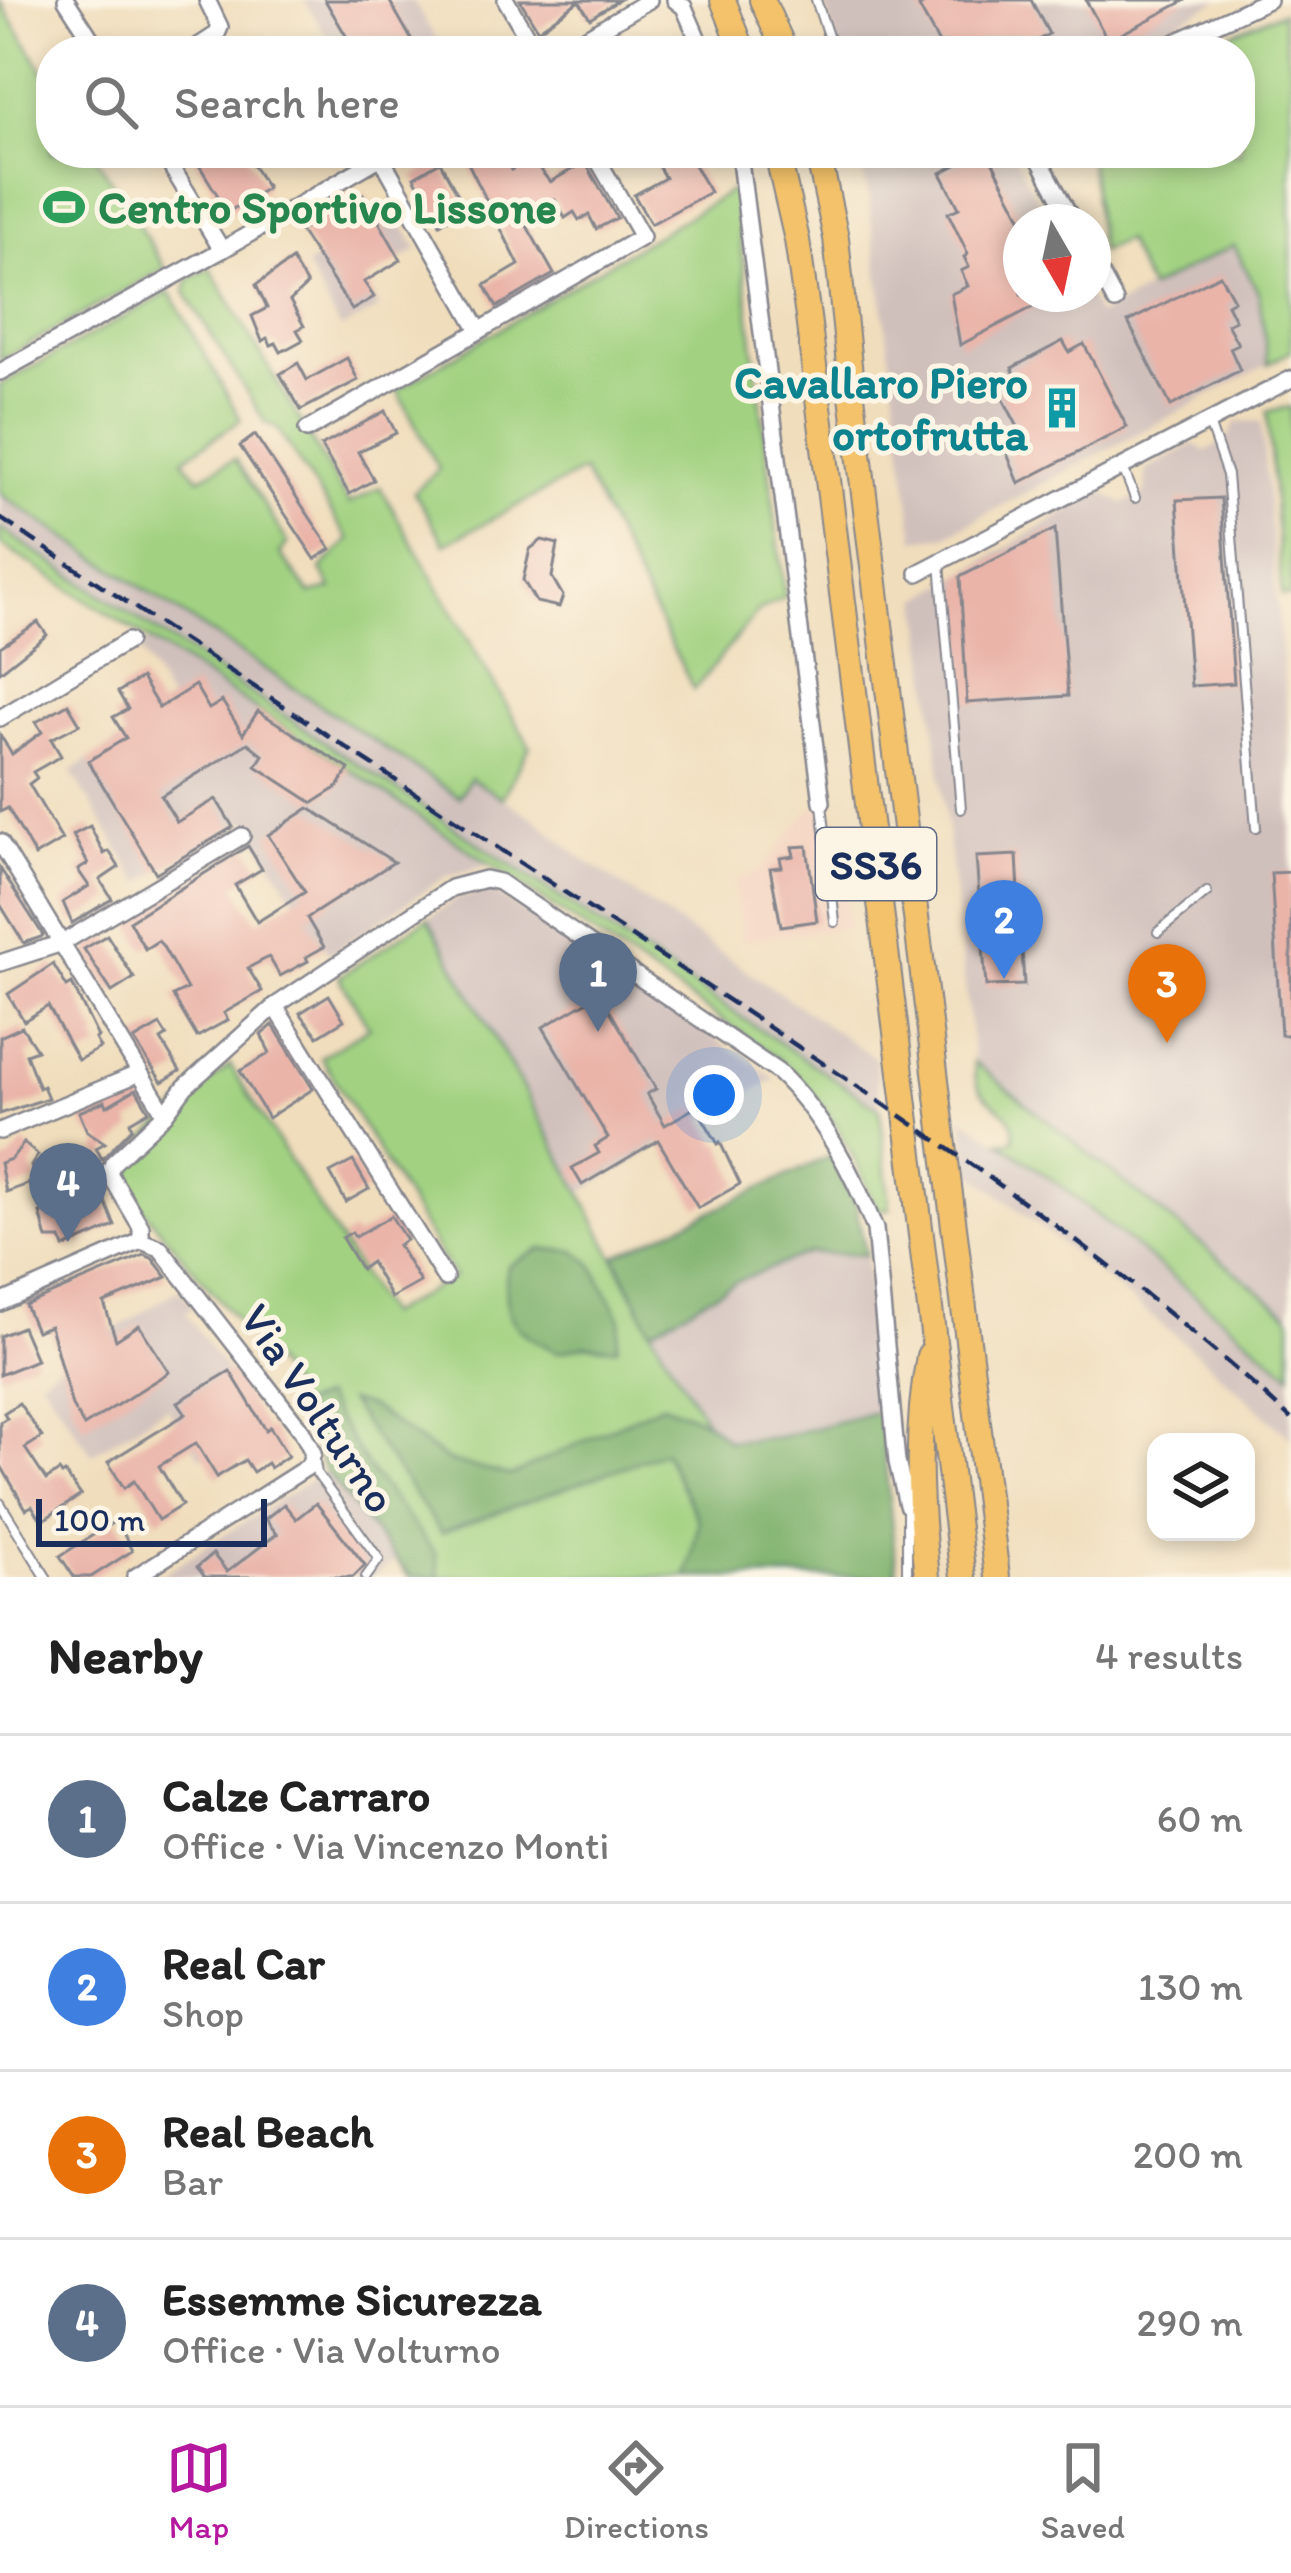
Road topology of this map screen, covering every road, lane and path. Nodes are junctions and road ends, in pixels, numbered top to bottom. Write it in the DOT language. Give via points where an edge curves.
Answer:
graph roads {
  1 [pos="66,0"];
  2 [pos="207,0"];
  3 [pos="506,0"];
  4 [pos="649,0"];
  5 [pos="675,0"];
  6 [pos="723,0"];
  7 [pos="762,0"];
  8 [pos="816,0"];
  9 [pos="1268,0"];
  10 [pos="89,36"];
  11 [pos="214,36"];
  12 [pos="526,36"];
  13 [pos="588,36"];
  14 [pos="697,36"];
  15 [pos="737,36"];
  16 [pos="778,36"];
  17 [pos="828,36"];
  18 [pos="1189,36"];
  19 [pos="172,168"];
  20 [pos="362,168"];
  21 [pos="391,168"];
  22 [pos="603,168"];
  23 [pos="742,168"];
  24 [pos="780,168"];
  25 [pos="821,168"];
  26 [pos="1044,168"];
  27 [pos="1063,204"];
  28 [pos="222,250"];
  29 [pos="1111,294"];
  30 [pos="1115,301"];
  31 [pos="479,330"];
  32 [pos="0,372"];
  33 [pos="1291,379"];
  34 [pos="1208,422"];
  35 [pos="308,430"];
  36 [pos="1122,466"];
  37 [pos="1135,498"];
  38 [pos="940,561"];
  39 [pos="918,573"];
  40 [pos="128,641"];
  41 [pos="0,718"];
  42 [pos="821,802"];
  43 [pos="961,809"];
  44 [pos="1256,828"];
  45 [pos="242,836"];
  46 [pos="0,842"];
  47 [pos="1207,892"];
  48 [pos="835,922"];
  49 [pos="1158,932"];
  50 [pos="62,943"];
  51 [pos="0,963"];
  52 [pos="275,1006"];
  53 [pos="140,1073"];
  54 [pos="166,1114"];
  55 [pos="0,1131"];
  56 [pos="141,1241"];
  57 [pos="446,1277"];
  58 [pos="0,1303"];
  59 [pos="934,1336"];
  60 [pos="313,1453"];
  61 [pos="986,1485"];
  62 [pos="0,1503"];
  63 [pos="913,1504"];
  64 [pos="46,1577"];
  65 [pos="135,1577"];
  66 [pos="366,1577"];
  67 [pos="908,1577"];
  68 [pos="927,1577"];
  69 [pos="963,1577"];
  70 [pos="997,1577"];
  71 [pos="1016,1577"];
  1 -- 10 [label="street"];
  2 -- 11 [label="street" via="220,27"];
  3 -- 12 [label="street"];
  4 -- 13 [label="street"];
  5 -- 14 [label="street"];
  6 -- 15 [label="highway"];
  7 -- 16 [label="highway"];
  8 -- 17 [label="lane"];
  9 -- 18 [label="street"];
  19 -- 28 [label="street"];
  20 -- 28 [label="street"];
  21 -- 31 [label="street"];
  22 -- 31 [label="street" via="642,237"];
  23 -- 42 [label="street"];
  24 -- 59 [label="highway, SS36" via="808,317"];
  25 -- 61 [label="highway, SS36" via="836,238"];
  26 -- 27 [label="street"];
  28 -- 32 [label="street"];
  29 -- 30 [label="street"];
  31 -- 35 [label="street"];
  33 -- 34 [label="street"];
  34 -- 36 [label="street"];
  34 -- 44 [label="lane" via="1227,475"];
  36 -- 37 [label="lane"];
  36 -- 38 [label="street"];
  38 -- 39 [label="street"];
  38 -- 43 [label="lane"];
  40 -- 41 [label="street"];
  42 -- 48 [label="lane"];
  45 -- 50 [label="street"];
  46 -- 50 [label="street"];
  47 -- 49 [label="lane"];
  50 -- 51 [label="street"];
  50 -- 53 [label="street"];
  52 -- 54 [label="street"];
  52 -- 57 [label="street"];
  52 -- 63 [label="street" via="451,888 485,879 789,1082 875,1229 897,1462"];
  53 -- 54 [label="street"];
  53 -- 55 [label="street"];
  54 -- 56 [label="street" via="109,1173"];
  56 -- 58 [label="street"];
  56 -- 60 [label="street, Via Volturno" via="160,1248"];
  59 -- 63 [label="highway"];
  59 -- 69 [label="highway, SS36"];
  60 -- 65 [label="street" via="309,1466"];
  60 -- 66 [label="lane, Via Volturno" via="317,1474 380,1559"];
  61 -- 70 [label="highway, SS36"];
  61 -- 71 [label="highway"];
  62 -- 64 [label="lane"];
  63 -- 67 [label="lane"];
  63 -- 68 [label="highway"];
}
